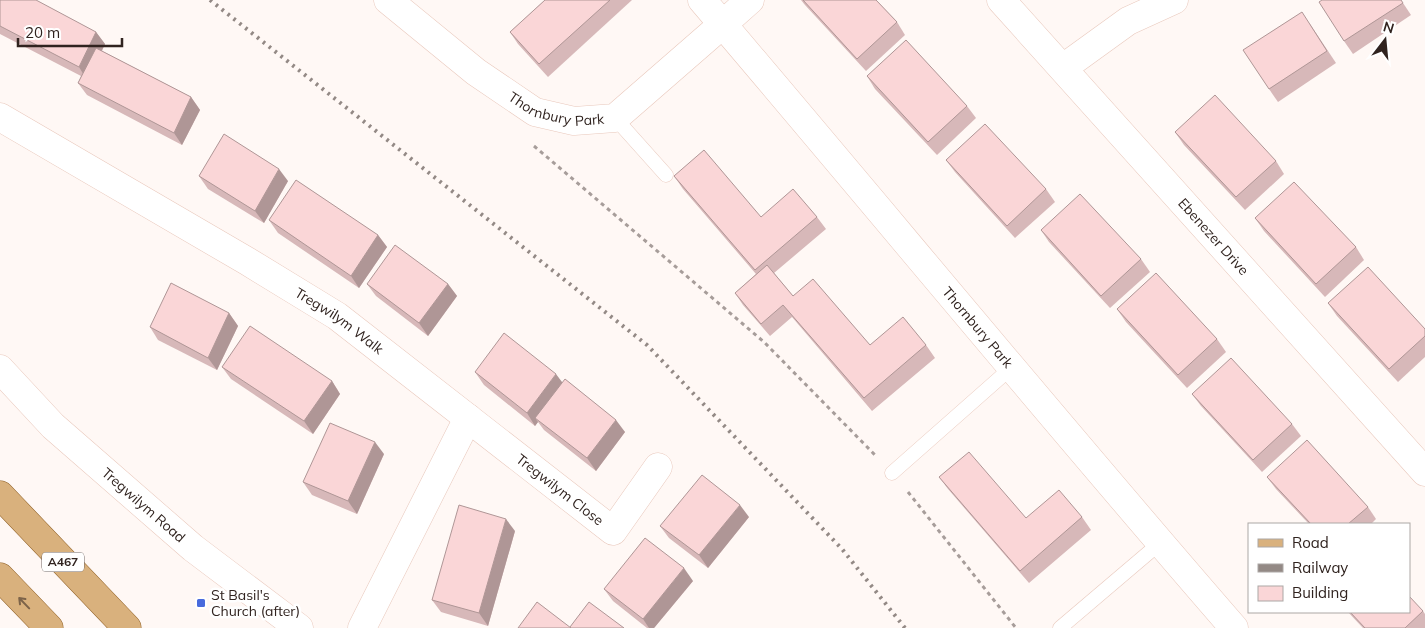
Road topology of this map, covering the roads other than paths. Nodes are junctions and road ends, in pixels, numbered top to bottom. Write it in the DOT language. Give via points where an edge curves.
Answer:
graph roads {
  1 [pos="388,0"];
  2 [pos="702,0"];
  3 [pos="750,0"];
  4 [pos="1001,0"];
  5 [pos="1174,0"];
  6 [pos="723,24"];
  7 [pos="1063,68"];
  8 [pos="0,117"];
  9 [pos="615,118"];
  10 [pos="666,175"];
  11 [pos="1011,368"];
  12 [pos="0,369"];
  13 [pos="468,418"];
  14 [pos="1419,454"];
  15 [pos="658,467"];
  16 [pos="892,473"];
  17 [pos="0,480"];
  18 [pos="0,495"];
  19 [pos="1160,543"];
  20 [pos="0,577"];
  21 [pos="122,623"];
  22 [pos="49,628"];
  23 [pos="299,628"];
  24 [pos="362,628"];
  25 [pos="1060,628"];
  26 [pos="1234,628"];
  1 -- 9 [label="street, Thornbury Park" via="476,72 535,112 574,121"];
  2 -- 6 [label="street, Thornbury Park"];
  3 -- 6 [label="street, Thornbury Park"];
  4 -- 7 [label="street, Ebenezer Drive"];
  5 -- 7 [label="street" via="1128,21"];
  6 -- 9 [label="street, Thornbury Park"];
  6 -- 11 [label="street, Thornbury Park"];
  7 -- 14 [label="street, Ebenezer Drive"];
  8 -- 13 [label="street, Tregwilym Walk" via="337,316"];
  9 -- 10 [label="lane"];
  11 -- 16 [label="lane"];
  11 -- 19 [label="street, Thornbury Park"];
  12 -- 23 [label="street, Tregwilym Road" via="53,426 192,548"];
  13 -- 15 [label="street, Tregwilym Close" via="613,531"];
  13 -- 24 [label="street"];
  17 -- 21 [label="main road"];
  18 -- 21 [label="main road, A467"];
  19 -- 25 [label="lane"];
  19 -- 26 [label="street, Thornbury Park"];
  22 -- 20 [label="main road, one-way"];
}
